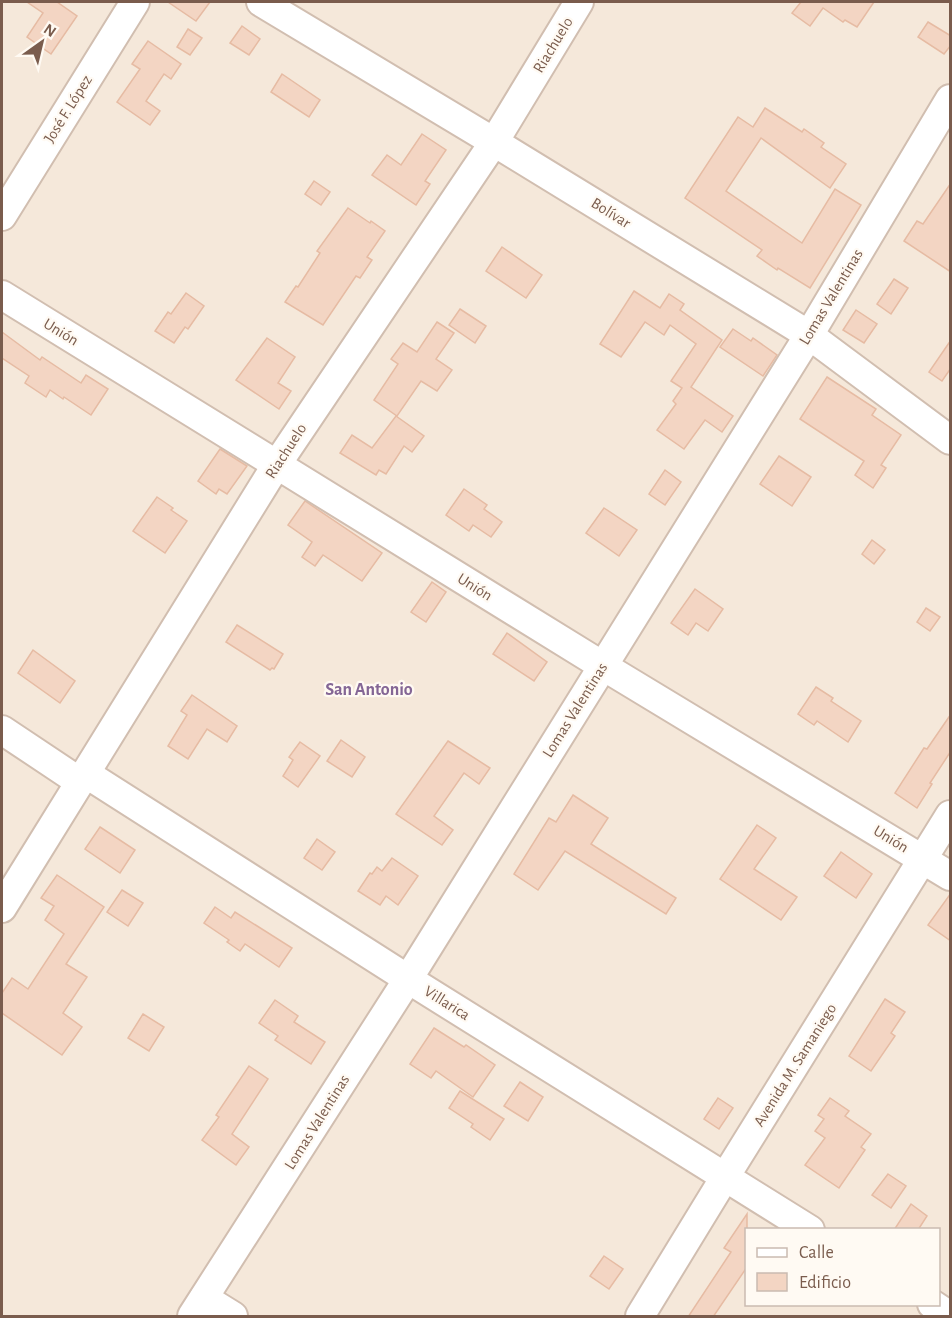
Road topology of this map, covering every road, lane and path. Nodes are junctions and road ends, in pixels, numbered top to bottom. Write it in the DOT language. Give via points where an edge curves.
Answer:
graph roads {
  1 [pos="135,2"];
  2 [pos="261,2"];
  3 [pos="579,2"];
  4 [pos="951,99"];
  5 [pos="494,141"];
  6 [pos="2,216"];
  7 [pos="2,296"];
  8 [pos="809,335"];
  9 [pos="951,440"];
  10 [pos="277,464"];
  11 [pos="603,666"];
  12 [pos="2,730"];
  13 [pos="83,777"];
  14 [pos="951,815"];
  15 [pos="924,859"];
  16 [pos="951,876"];
  17 [pos="2,908"];
  18 [pos="408,979"];
  19 [pos="725,1177"];
  20 [pos="807,1228"];
  21 [pos="934,1306"];
  22 [pos="198,1307"];
  23 [pos="951,1316"];
  24 [pos="233,1317"];
  25 [pos="640,1317"];
  1 -- 6 [label="street, José F. López"];
  2 -- 5 [label="street, Bolívar"];
  3 -- 5 [label="street, Riachuelo"];
  4 -- 8 [label="street, Lomas Valentinas"];
  5 -- 8 [label="street, Bolívar"];
  5 -- 10 [label="street, Riachuelo"];
  7 -- 10 [label="street, Unión"];
  8 -- 9 [label="street, Bolívar"];
  8 -- 11 [label="street, Lomas Valentinas"];
  10 -- 11 [label="street, Unión"];
  10 -- 13 [label="street, Riachuelo"];
  11 -- 15 [label="street, Unión"];
  11 -- 18 [label="street, Lomas Valentinas"];
  12 -- 13 [label="street, Villarica"];
  13 -- 17 [label="street, Riachuelo"];
  13 -- 18 [label="street, Villarica"];
  14 -- 15 [label="street, Avenida M. Samaniego"];
  15 -- 16 [label="street, Unión"];
  15 -- 19 [label="street, Avenida M. Samaniego"];
  18 -- 19 [label="street, Villarica"];
  18 -- 22 [label="street, Lomas Valentinas"];
  19 -- 20 [label="street, Villarica"];
  19 -- 25 [label="street, Avenida M. Samaniego"];
  21 -- 23 [label="street"];
  22 -- 24 [label="street"];
}
